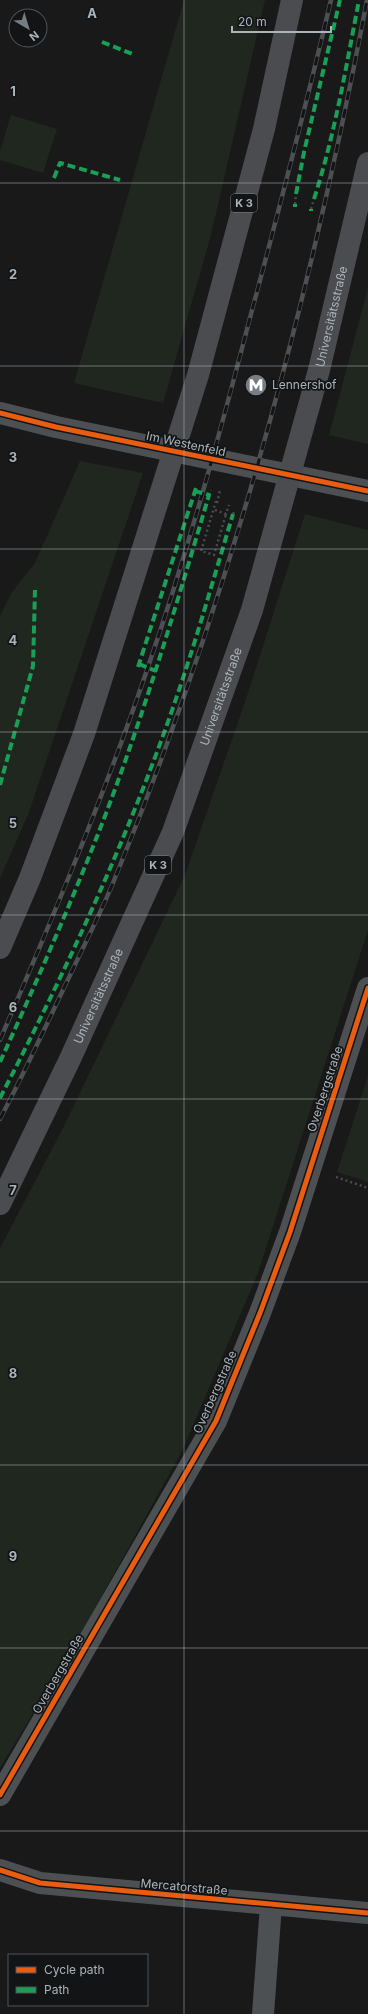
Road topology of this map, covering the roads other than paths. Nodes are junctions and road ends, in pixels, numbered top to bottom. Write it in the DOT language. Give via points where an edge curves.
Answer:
graph roads {
  1 [pos="292,0"];
  2 [pos="368,163"];
  3 [pos="0,413"];
  4 [pos="368,491"];
  5 [pos="0,948"];
  6 [pos="368,988"];
  7 [pos="0,1204"];
  8 [pos="0,1795"];
  9 [pos="0,1870"];
  10 [pos="271,1905"];
  11 [pos="368,1913"];
  12 [pos="263,2014"];
  1 -- 5 [label="highway, K 3" via="264,129 198,375 84,734 30,878"];
  2 -- 7 [label="highway, Universitätsstraße / K 3" via="319,370 247,625 173,832 71,1057"];
  3 -- 4 [label="street, Im Westenfeld" via="56,427"];
  6 -- 8 [label="street, Overbergstraße" via="290,1232 216,1421"];
  9 -- 10 [label="street, Mercatorstraße" via="40,1883"];
  10 -- 11 [label="street, Mercatorstraße"];
  10 -- 12 [label="street"];
}
